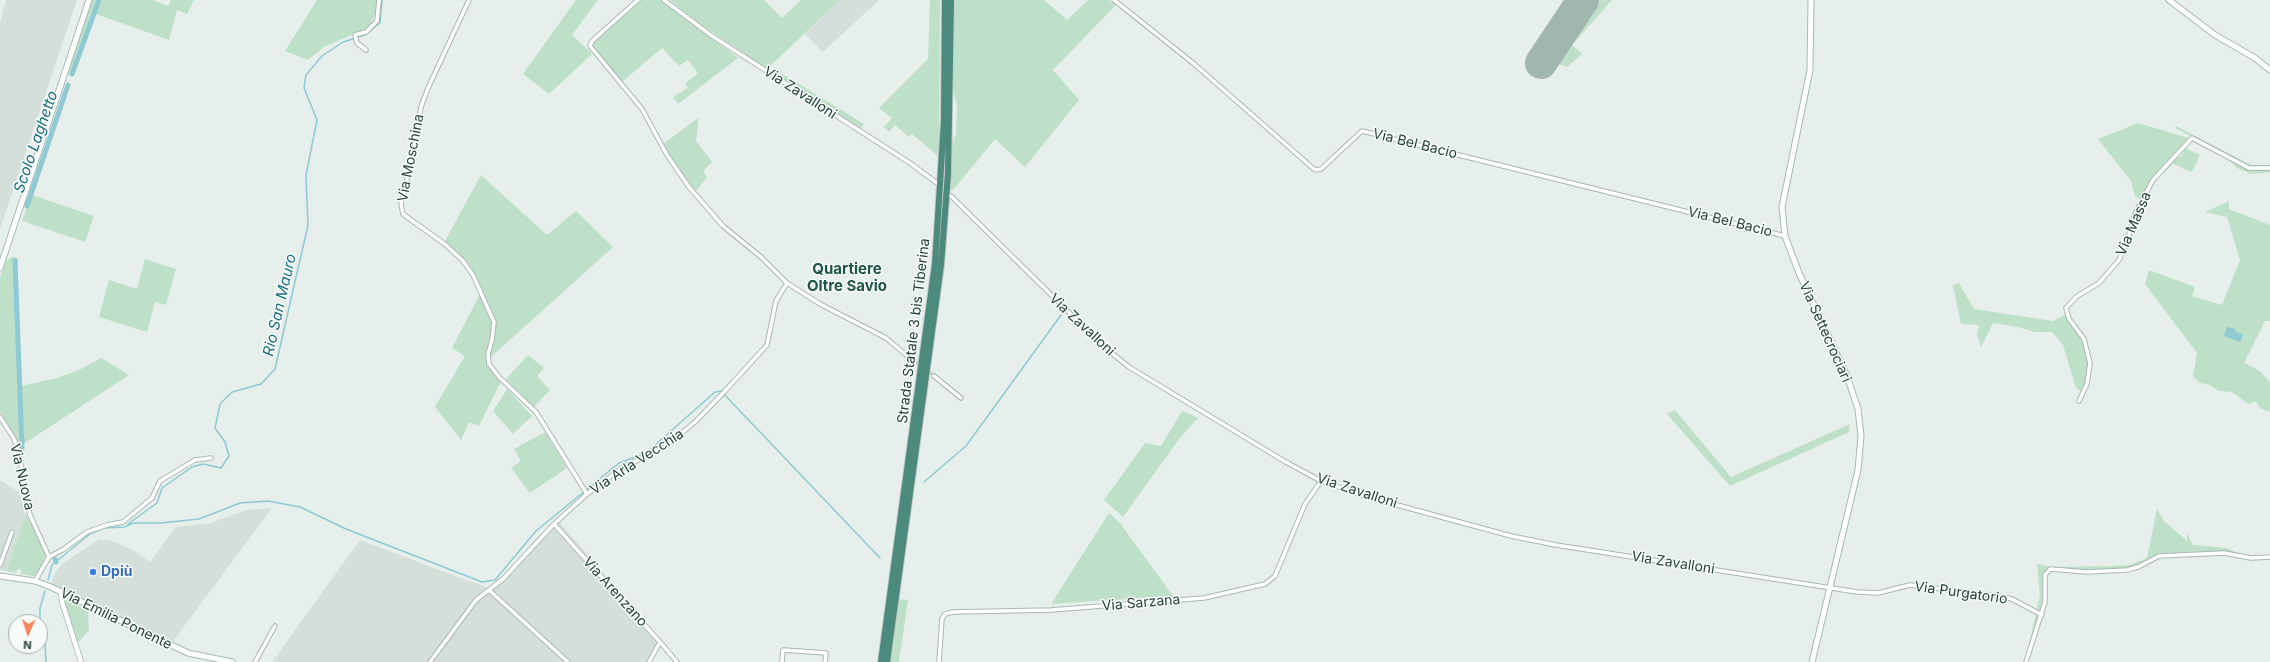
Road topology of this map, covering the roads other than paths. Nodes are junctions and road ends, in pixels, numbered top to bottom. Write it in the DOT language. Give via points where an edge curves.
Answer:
graph roads {
  1 [pos="89,0"];
  2 [pos="379,0"];
  3 [pos="469,0"];
  4 [pos="638,0"];
  5 [pos="664,0"];
  6 [pos="945,0"];
  7 [pos="951,0"];
  8 [pos="1114,0"];
  9 [pos="1810,0"];
  10 [pos="2169,0"];
  11 [pos="366,50"];
  12 [pos="2270,70"];
  13 [pos="2270,168"];
  14 [pos="938,184"];
  15 [pos="951,196"];
  16 [pos="1785,236"];
  17 [pos="0,268"];
  18 [pos="787,283"];
  19 [pos="911,359"];
  20 [pos="934,376"];
  21 [pos="961,398"];
  22 [pos="2079,401"];
  23 [pos="0,417"];
  24 [pos="211,458"];
  25 [pos="1321,481"];
  26 [pos="587,494"];
  27 [pos="554,524"];
  28 [pos="12,532"];
  29 [pos="49,557"];
  30 [pos="2270,557"];
  31 [pos="0,565"];
  32 [pos="0,576"];
  33 [pos="35,581"];
  34 [pos="1830,587"];
  35 [pos="489,590"];
  36 [pos="61,592"];
  37 [pos="2042,615"];
  38 [pos="275,626"];
  39 [pos="660,642"];
  40 [pos="81,662"];
  41 [pos="232,662"];
  42 [pos="255,662"];
  43 [pos="430,662"];
  44 [pos="568,662"];
  45 [pos="649,662"];
  46 [pos="678,662"];
  47 [pos="782,662"];
  48 [pos="825,662"];
  49 [pos="881,662"];
  50 [pos="887,662"];
  51 [pos="938,662"];
  52 [pos="1812,662"];
  53 [pos="2026,662"];
  1 -- 17 [label="main road"];
  2 -- 11 [label="street" via="377,21 366,32 355,35 357,42"];
  3 -- 26 [label="street, Via Moschina" via="421,107 401,204 402,214 446,245 473,275 494,322 488,354 489,364 536,412"];
  4 -- 18 [label="street" via="592,41 590,46 642,109 667,155 709,211"];
  5 -- 14 [label="street, Via Zavalloni" via="712,36 910,163"];
  6 -- 49 [label="highway, Strada Statale 3 bis Tiberina" via="944,135 935,264"];
  7 -- 50 [label="highway, Strada Statale 3 bis Tiberina" via="948,174 941,265"];
  8 -- 16 [label="street, Via Bel Bacio" via="1316,170 1321,169 1362,131"];
  9 -- 16 [label="main road, Via Settecrociari" via="1810,70 1782,207"];
  10 -- 12 [label="main road" via="2215,35 2256,58"];
  13 -- 22 [label="street, Via Massa" via="2249,168 2192,138 2154,180 2135,214 2119,260 2099,283 2076,297 2066,308 2068,319 2084,339 2090,363 2087,384"];
  15 -- 25 [label="street, Via Zavalloni" via="1103,346 1129,367"];
  16 -- 34 [label="main road, Via Settecrociari" via="1799,273 1847,376 1858,409 1861,436 1858,470"];
  18 -- 19 [label="street" via="820,304 894,342"];
  18 -- 26 [label="street, Via Arla Vecchia" via="776,301 767,345 721,396 666,446 622,468"];
  20 -- 21 [label="street"];
  23 -- 29 [label="street, Via Nuova" via="19,451 30,515"];
  24 -- 29 [label="street" via="195,460 160,481 152,498 123,522 87,532"];
  25 -- 34 [label="street, Via Zavalloni" via="1364,496 1518,537"];
  25 -- 51 [label="street, Via Sarzana" via="1305,504 1275,576 1265,584 1204,598 1051,610 952,612 945,614 942,619"];
  26 -- 27 [label="street, Via Arla Vecchia"];
  27 -- 35 [label="street, Via Arla Vecchia" via="503,579"];
  27 -- 39 [label="street, Via Arenzano"];
  28 -- 31 [label="street"];
  29 -- 33 [label="street"];
  30 -- 37 [label="street" via="2251,558 2224,554 2159,556 2127,570 2087,572 2055,569 2046,573"];
  32 -- 33 [label="main road, Via Emilia Ponente"];
  33 -- 36 [label="main road, Via Emilia Ponente"];
  34 -- 37 [label="street, Via Purgatorio" via="1875,594 1910,585 1999,596 2012,599"];
  34 -- 52 [label="main road, Via Settecrociari"];
  35 -- 43 [label="street, Via Arla Vecchia" via="466,612"];
  35 -- 44 [label="street"];
  36 -- 40 [label="street"];
  36 -- 41 [label="main road, Via Emilia Ponente" via="188,654"];
  37 -- 53 [label="street"];
  38 -- 42 [label="street"];
  39 -- 45 [label="street"];
  39 -- 46 [label="street, Via Arenzano"];
  47 -- 48 [label="street" via="783,650 826,652"];
}
